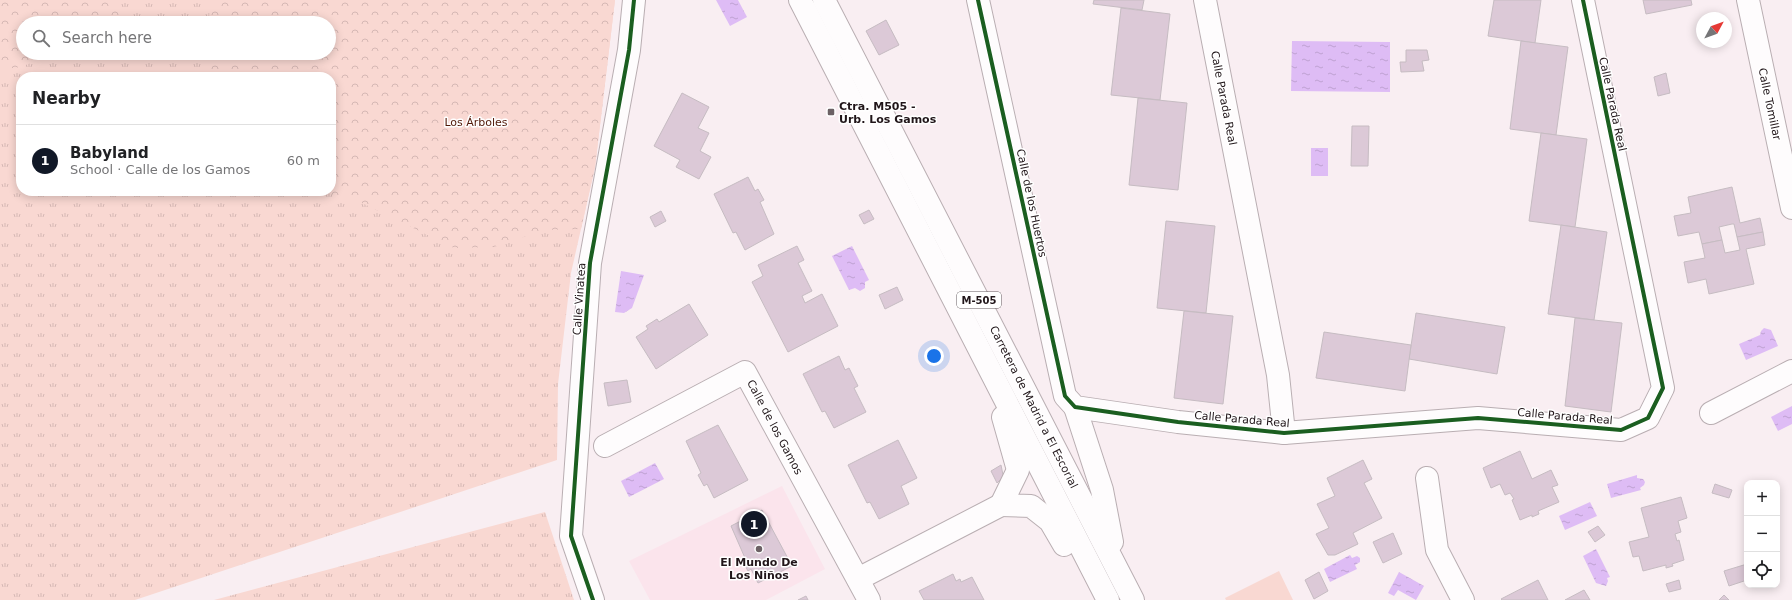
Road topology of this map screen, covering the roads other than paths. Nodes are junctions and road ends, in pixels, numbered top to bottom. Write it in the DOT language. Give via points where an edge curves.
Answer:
graph roads {
  1 [pos="634,0"];
  2 [pos="800,0"];
  3 [pos="824,0"];
  4 [pos="978,0"];
  5 [pos="1205,0"];
  6 [pos="1582,0"];
  7 [pos="1748,0"];
  8 [pos="1792,208"];
  9 [pos="1792,371"];
  10 [pos="991,373"];
  11 [pos="1075,407"];
  12 [pos="1711,413"];
  13 [pos="1284,433"];
  14 [pos="605,446"];
  15 [pos="1427,478"];
  16 [pos="1001,505"];
  17 [pos="1117,569"];
  18 [pos="858,578"];
  19 [pos="593,600"];
  20 [pos="869,600"];
  21 [pos="1096,600"];
  22 [pos="1108,600"];
  23 [pos="1133,600"];
  24 [pos="1463,600"];
  1 -- 19 [label="main road, Calle Vinatea" via="629,50 590,264 571,536"];
  2 -- 10 [label="main road, Carretera de Madrid a El Escorial / M-505"];
  3 -- 17 [label="main road, Carretera de Madrid a El Escorial / M-505"];
  4 -- 11 [label="main road, Calle de los Huertos" via="1065,396"];
  5 -- 13 [label="main road, Calle Parada Real" via="1278,375"];
  6 -- 13 [label="main road, Calle Parada Real" via="1663,388 1648,418 1621,430 1478,418"];
  7 -- 8 [label="main road, Calle Tomillar"];
  9 -- 12 [label="main road"];
  10 -- 16 [label="main road" via="1018,470"];
  10 -- 22 [label="main road, Carretera de Madrid a El Escorial / M-505"];
  11 -- 13 [label="main road, Calle Parada Real" via="1178,422"];
  11 -- 17 [label="main road, Calle de los Huertos" via="1102,490"];
  14 -- 18 [label="main road, Calle de los Gamos" via="745,372"];
  15 -- 24 [label="main road" via="1437,550"];
  16 -- 18 [label="main road"];
  16 -- 21 [label="main road" via="1031,506 1050,522"];
  17 -- 23 [label="main road, Carretera de Madrid a El Escorial / M-505"];
  18 -- 20 [label="main road, Calle de los Gamos"];
}
